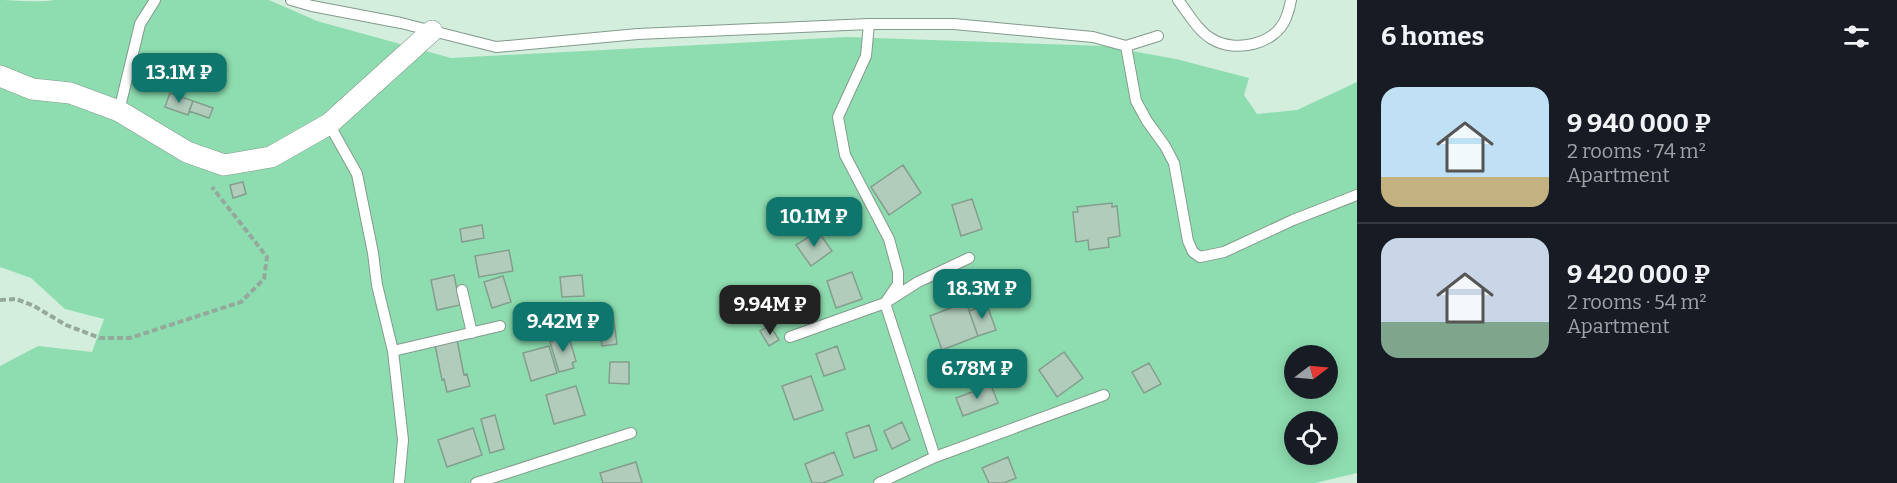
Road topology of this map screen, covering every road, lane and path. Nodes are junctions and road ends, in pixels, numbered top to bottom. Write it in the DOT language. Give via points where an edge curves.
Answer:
graph roads {
  1 [pos="155,0"];
  2 [pos="291,0"];
  3 [pos="1178,0"];
  4 [pos="1291,0"];
  5 [pos="869,24"];
  6 [pos="432,31"];
  7 [pos="1158,36"];
  8 [pos="1126,46"];
  9 [pos="0,76"];
  10 [pos="119,111"];
  11 [pos="329,124"];
  12 [pos="212,187"];
  13 [pos="1357,195"];
  14 [pos="969,258"];
  15 [pos="462,290"];
  16 [pos="0,300"];
  17 [pos="885,303"];
  18 [pos="500,326"];
  19 [pos="472,333"];
  20 [pos="790,337"];
  21 [pos="393,351"];
  22 [pos="1104,395"];
  23 [pos="631,433"];
  24 [pos="935,457"];
  25 [pos="399,483"];
  26 [pos="476,483"];
  27 [pos="879,483"];
  1 -- 10 [label="lane" via="140,24"];
  2 -- 6 [label="lane"];
  3 -- 4 [label="lane" via="1210,39 1243,46 1275,32 1286,20"];
  5 -- 6 [label="lane" via="638,34 496,47"];
  5 -- 8 [label="lane" via="954,24 1093,37"];
  5 -- 17 [label="lane" via="866,56 838,117 845,155 889,238 898,272 898,284"];
  6 -- 11 [label="street"];
  7 -- 8 [label="lane"];
  8 -- 13 [label="lane" via="1136,101 1174,163 1192,252 1200,257 1224,252 1293,219"];
  9 -- 10 [label="street" via="32,89 70,93"];
  10 -- 11 [label="street" via="187,152 224,165 271,157"];
  11 -- 21 [label="lane" via="357,174"];
  12 -- 16 [label="path" via="267,257 264,279 241,302 130,338 100,338 16,299"];
  14 -- 17 [label="lane"];
  15 -- 19 [label="lane"];
  17 -- 20 [label="lane"];
  17 -- 24 [label="lane"];
  18 -- 19 [label="lane"];
  19 -- 21 [label="lane"];
  21 -- 25 [label="lane" via="402,440"];
  22 -- 24 [label="lane"];
  23 -- 26 [label="lane"];
  24 -- 27 [label="lane"];
}
